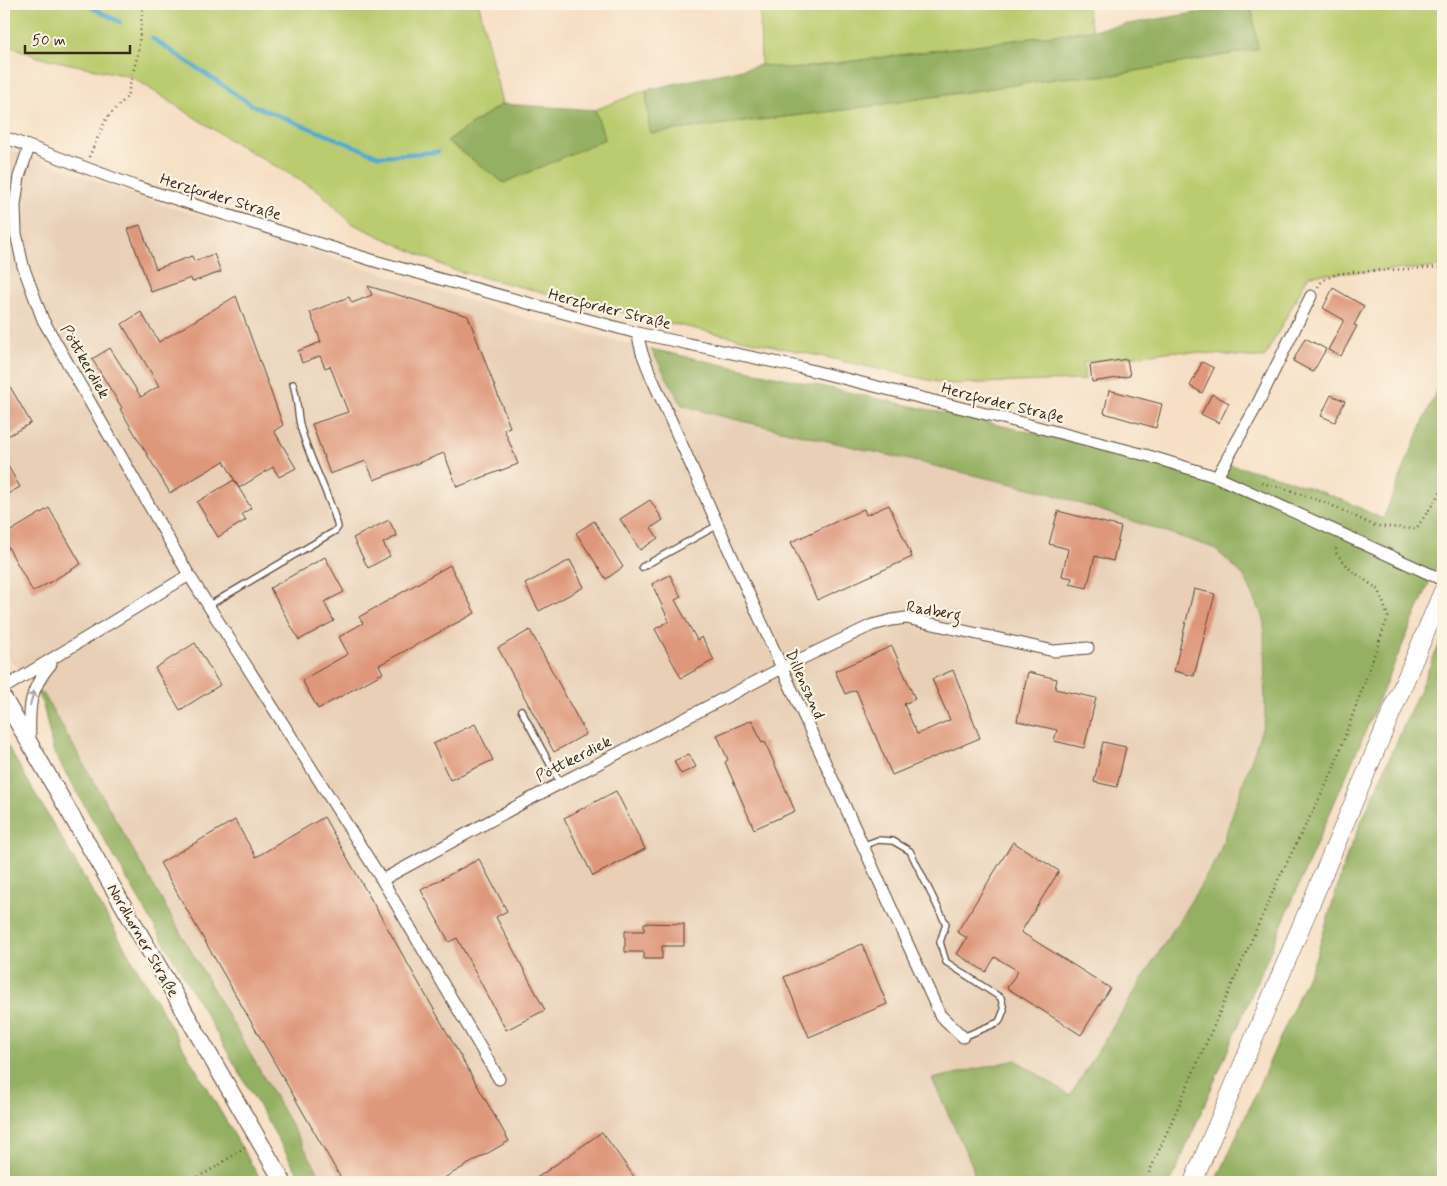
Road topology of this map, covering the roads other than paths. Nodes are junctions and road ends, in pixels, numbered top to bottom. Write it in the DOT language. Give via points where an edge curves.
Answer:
graph roads {
  1 [pos="4,137"];
  2 [pos="30,147"];
  3 [pos="1311,296"];
  4 [pos="638,333"];
  5 [pos="294,384"];
  6 [pos="1217,477"];
  7 [pos="718,525"];
  8 [pos="642,567"];
  9 [pos="189,575"];
  10 [pos="1443,580"];
  11 [pos="1443,591"];
  12 [pos="208,606"];
  13 [pos="1088,648"];
  14 [pos="56,657"];
  15 [pos="782,668"];
  16 [pos="4,688"];
  17 [pos="4,699"];
  18 [pos="521,710"];
  19 [pos="30,746"];
  20 [pos="560,783"];
  21 [pos="862,846"];
  22 [pos="382,880"];
  23 [pos="964,1037"];
  24 [pos="499,1079"];
  25 [pos="1204,1157"];
  26 [pos="283,1182"];
  27 [pos="1193,1182"];
  28 [pos="1197,1182"];
  1 -- 2 [label="street, Herzforder Straße"];
  2 -- 4 [label="street, Herzforder Straße" via="136,187 378,262"];
  2 -- 9 [label="street, Pöttkerdiek" via="19,178 16,232 23,266 43,320"];
  3 -- 6 [label="street"];
  4 -- 6 [label="street, Herzforder Straße" via="1014,421"];
  4 -- 7 [label="street, Dillensand" via="651,376"];
  5 -- 12 [label="lane" via="301,427 338,527"];
  6 -- 10 [label="street, Herzforder Straße"];
  7 -- 8 [label="lane"];
  7 -- 15 [label="street, Dillensand"];
  9 -- 12 [label="street, Pöttkerdiek"];
  9 -- 14 [label="street"];
  11 -- 25 [label="main road"];
  12 -- 22 [label="street, Pöttkerdiek"];
  13 -- 15 [label="street, Radberg" via="1054,651 906,618 872,625"];
  14 -- 16 [label="street"];
  19 -- 14 [label="street, one-way" via="32,695 39,678"];
  15 -- 20 [label="street, Pöttkerdiek"];
  15 -- 21 [label="street, Dillensand"];
  17 -- 19 [label="main road, Nordhorner Straße"];
  18 -- 20 [label="lane"];
  19 -- 26 [label="main road, Nordhorner Straße"];
  20 -- 22 [label="street, Pöttkerdiek"];
  21 -- 23 [label="street, Dillensand" via="940,1015"];
  21 -- 23 [label="lane" via="878,840 893,841 910,851 946,924 940,942 946,962 1001,998 1004,1010 999,1022"];
  22 -- 24 [label="street, Pöttkerdiek"];
  25 -- 27 [label="main road"];
  25 -- 28 [label="main road"];
}
